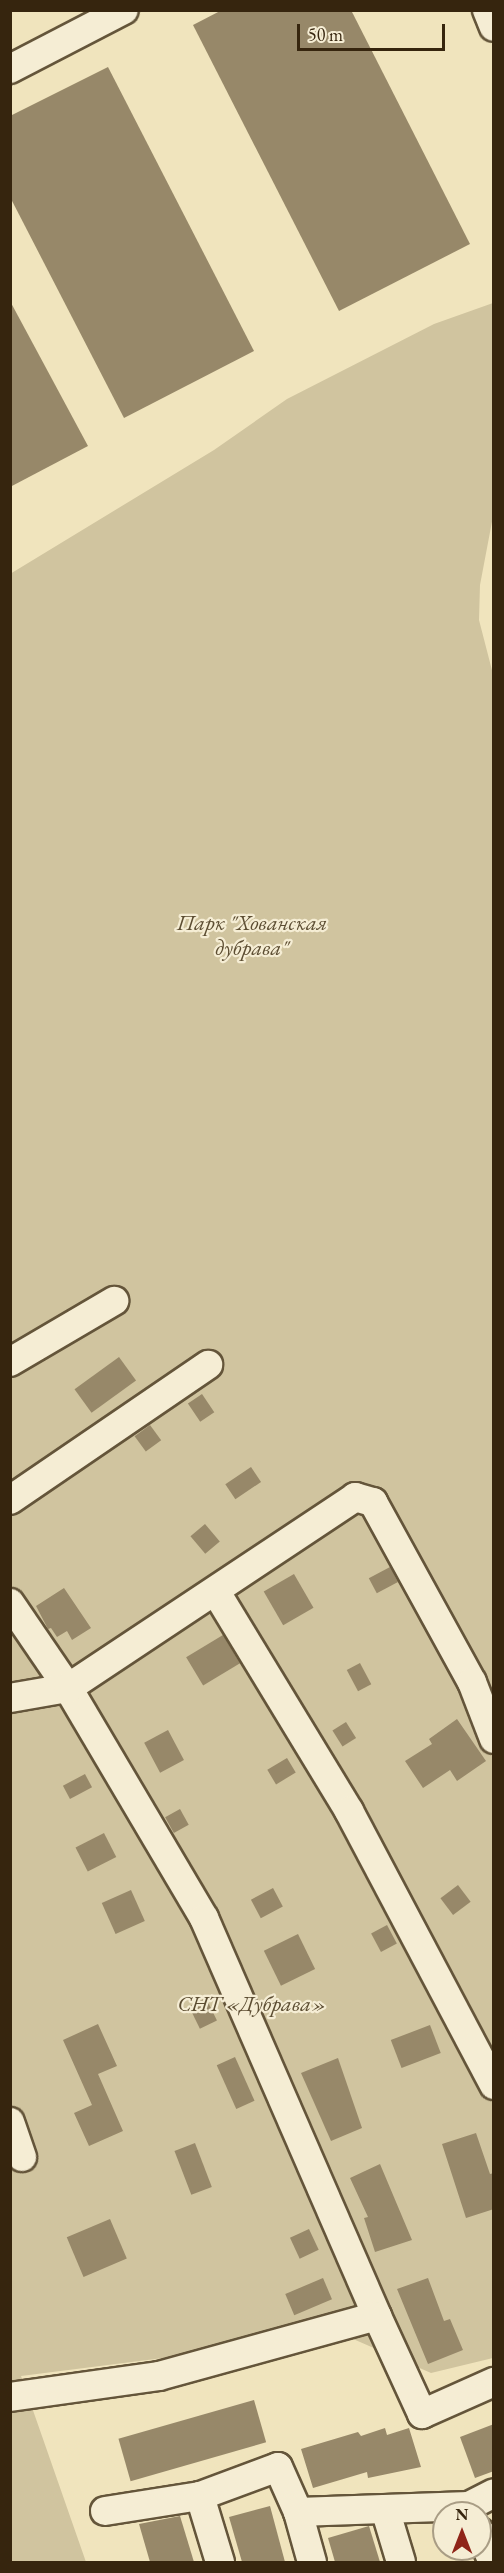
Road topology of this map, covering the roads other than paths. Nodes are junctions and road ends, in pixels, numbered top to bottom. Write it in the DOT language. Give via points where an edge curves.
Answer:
graph roads {
  1 [pos="124,10"];
  2 [pos="487,10"];
  3 [pos="494,27"];
  4 [pos="10,69"];
  5 [pos="114,1301"];
  6 [pos="10,1362"];
  7 [pos="208,1365"];
  8 [pos="10,1500"];
  9 [pos="216,1592"];
  10 [pos="10,1603"];
  11 [pos="68,1688"];
  12 [pos="10,1698"];
  13 [pos="494,1739"];
  14 [pos="494,2085"];
  15 [pos="10,2122"];
  16 [pos="22,2157"];
  17 [pos="377,2316"];
  18 [pos="494,2382"];
  19 [pos="10,2397"];
  20 [pos="200,2496"];
  21 [pos="432,2506"];
  22 [pos="385,2508"];
  23 [pos="105,2511"];
  24 [pos="298,2512"];
  25 [pos="220,2562"];
  26 [pos="312,2562"];
  27 [pos="401,2562"];
  1 -- 4 [label="street"];
  2 -- 3 [label="street"];
  5 -- 6 [label="street"];
  7 -- 8 [label="street"];
  9 -- 11 [label="street"];
  9 -- 13 [label="street" via="355,1497 373,1502 472,1682"];
  9 -- 14 [label="street" via="350,1811"];
  10 -- 11 [label="street"];
  11 -- 12 [label="street"];
  11 -- 17 [label="street" via="204,1918"];
  15 -- 16 [label="street"];
  17 -- 18 [label="street" via="422,2414"];
  17 -- 19 [label="street" via="159,2376"];
  20 -- 23 [label="street"];
  20 -- 24 [label="street" via="278,2467"];
  20 -- 25 [label="street"];
  21 -- 22 [label="street"];
  22 -- 24 [label="street"];
  22 -- 27 [label="street"];
  24 -- 26 [label="street"];
}
